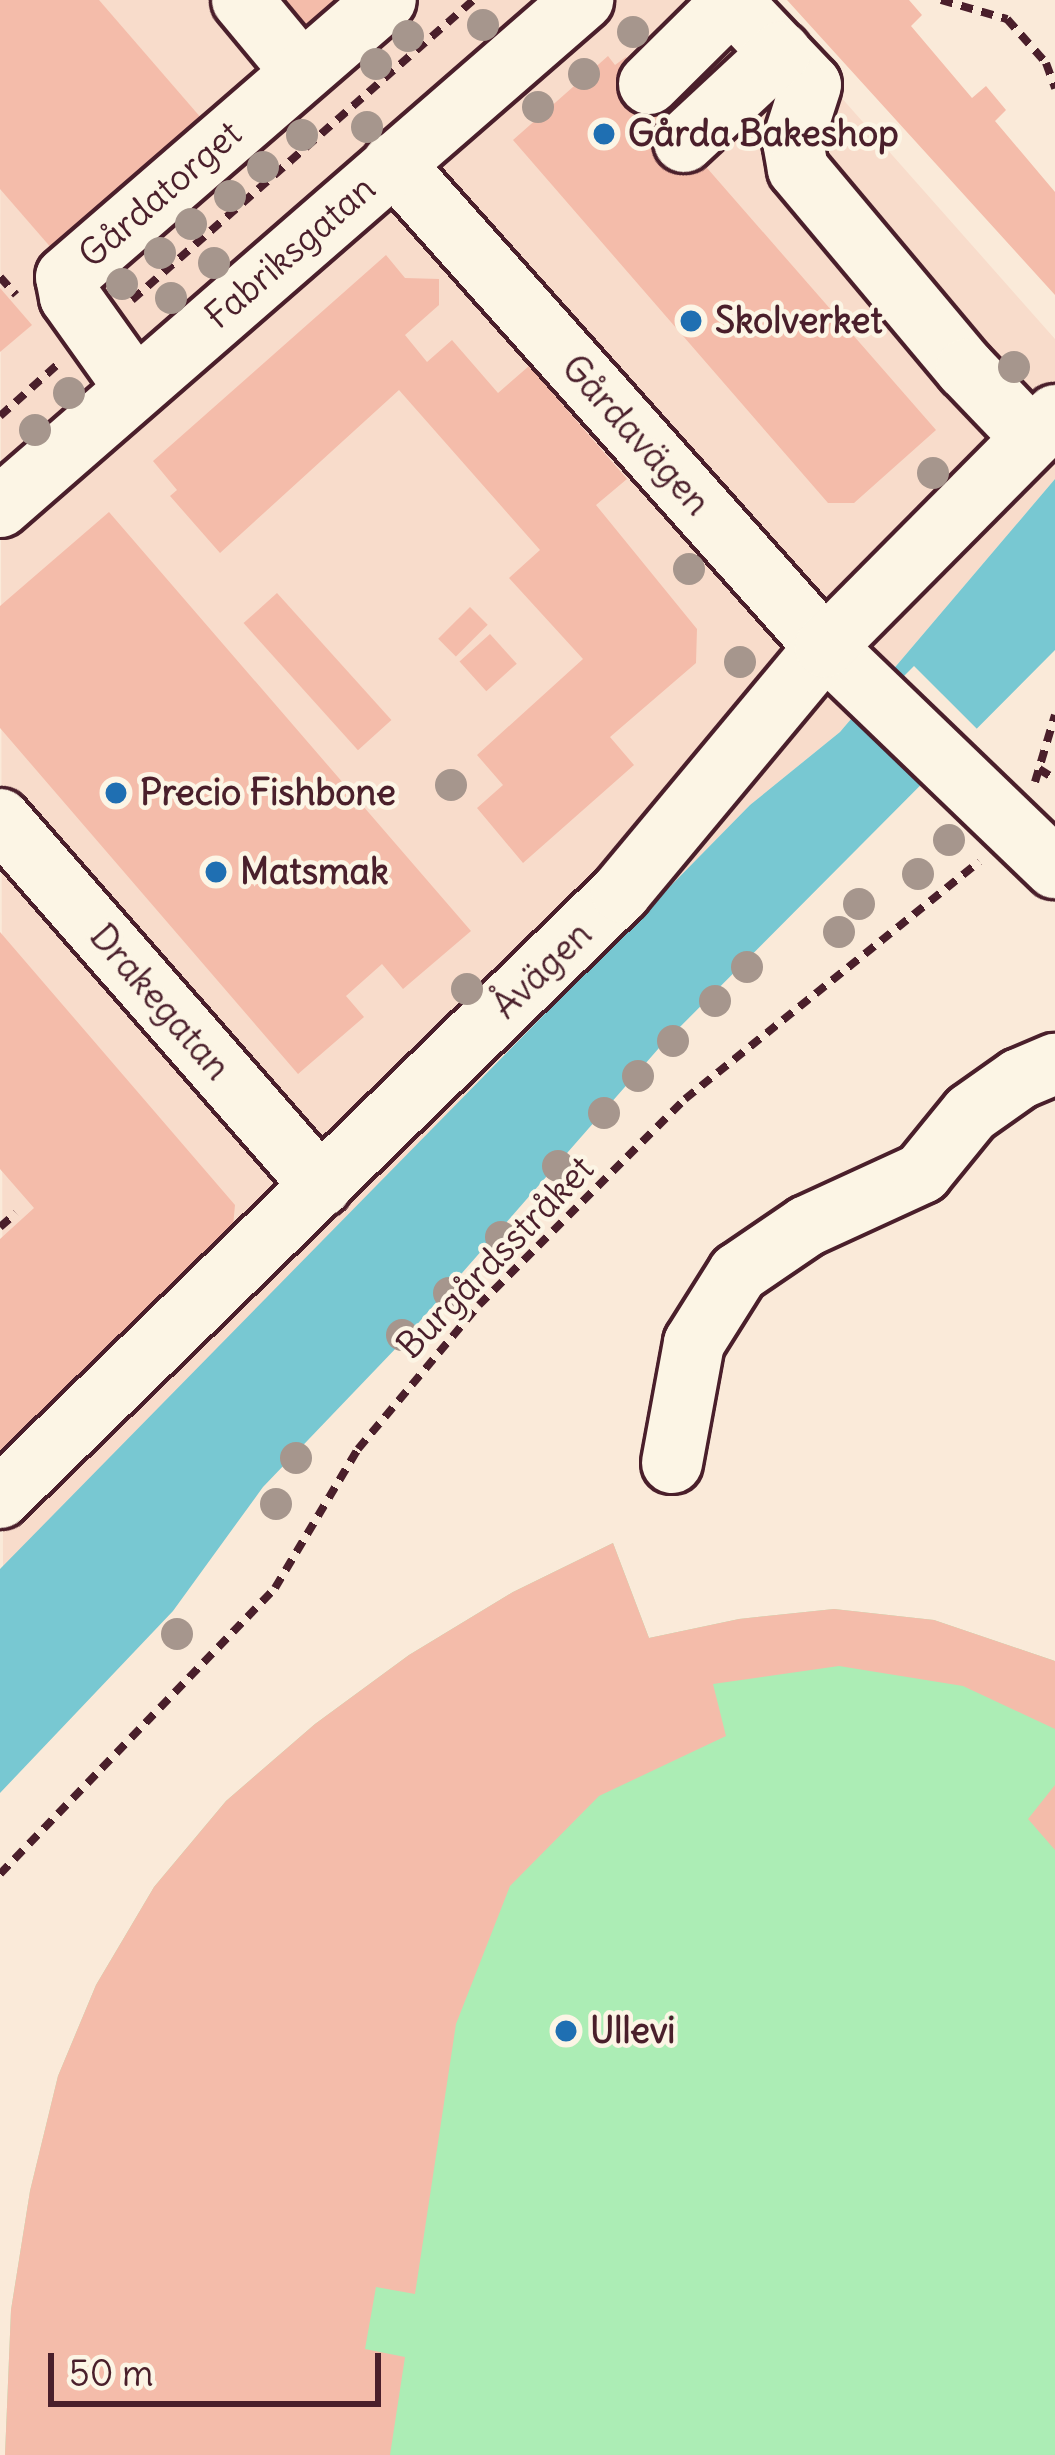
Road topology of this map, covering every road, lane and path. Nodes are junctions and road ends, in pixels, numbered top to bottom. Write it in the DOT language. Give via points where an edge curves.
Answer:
graph roads {
  1 [pos="242,0"];
  2 [pos="386,0"];
  3 [pos="473,0"];
  4 [pos="583,0"];
  5 [pos="941,0"];
  6 [pos="731,1"];
  7 [pos="781,52"];
  8 [pos="301,71"];
  9 [pos="649,84"];
  10 [pos="1055,88"];
  11 [pos="684,142"];
  12 [pos="393,163"];
  13 [pos="95,333"];
  14 [pos="135,388"];
  15 [pos="0,416"];
  16 [pos="1044,427"];
  17 [pos="0,507"];
  18 [pos="825,647"];
  19 [pos="1055,715"];
  20 [pos="1040,769"];
  21 [pos="1055,779"];
  22 [pos="1003,817"];
  23 [pos="0,819"];
  24 [pos="1055,868"];
  25 [pos="1055,1064"];
  26 [pos="321,1186"];
  27 [pos="16,1213"];
  28 [pos="0,1227"];
  29 [pos="672,1463"];
  30 [pos="0,1498"];
  31 [pos="0,1874"];
  1 -- 8 [label="street"];
  2 -- 8 [label="street, Gårdatorget"];
  3 -- 13 [label="path"];
  4 -- 12 [label="street, Fabriksgatan"];
  5 -- 10 [label="path" via="1007,20 1046,63"];
  6 -- 7 [label="street"];
  6 -- 9 [label="street"];
  7 -- 11 [label="street"];
  7 -- 16 [label="street" via="811,85 793,141 798,169 965,369"];
  8 -- 13 [label="street, Gårdatorget" via="65,277"];
  12 -- 14 [label="street, Fabriksgatan"];
  12 -- 18 [label="street, Gårdavägen"];
  13 -- 14 [label="street, Gårdatorget"];
  13 -- 15 [label="path"];
  14 -- 17 [label="street, Fabriksgatan"];
  16 -- 18 [label="street, Åvägen"];
  18 -- 22 [label="street, Gårdavägen"];
  18 -- 26 [label="street, Åvägen" via="621,892"];
  19 -- 20 [label="path, Burgårdsstråket"];
  20 -- 21 [label="path"];
  20 -- 22 [label="path, Burgårdsstråket"];
  22 -- 24 [label="street, Gårdavägen"];
  22 -- 31 [label="path, Burgårdsstråket" via="938,896 685,1099 479,1305 358,1449 275,1588"];
  23 -- 26 [label="street, Drakegatan"];
  25 -- 29 [label="street" via="971,1113 922,1173 807,1226 738,1273 694,1343"];
  26 -- 30 [label="street, Åvägen"];
  27 -- 28 [label="path"];
}
